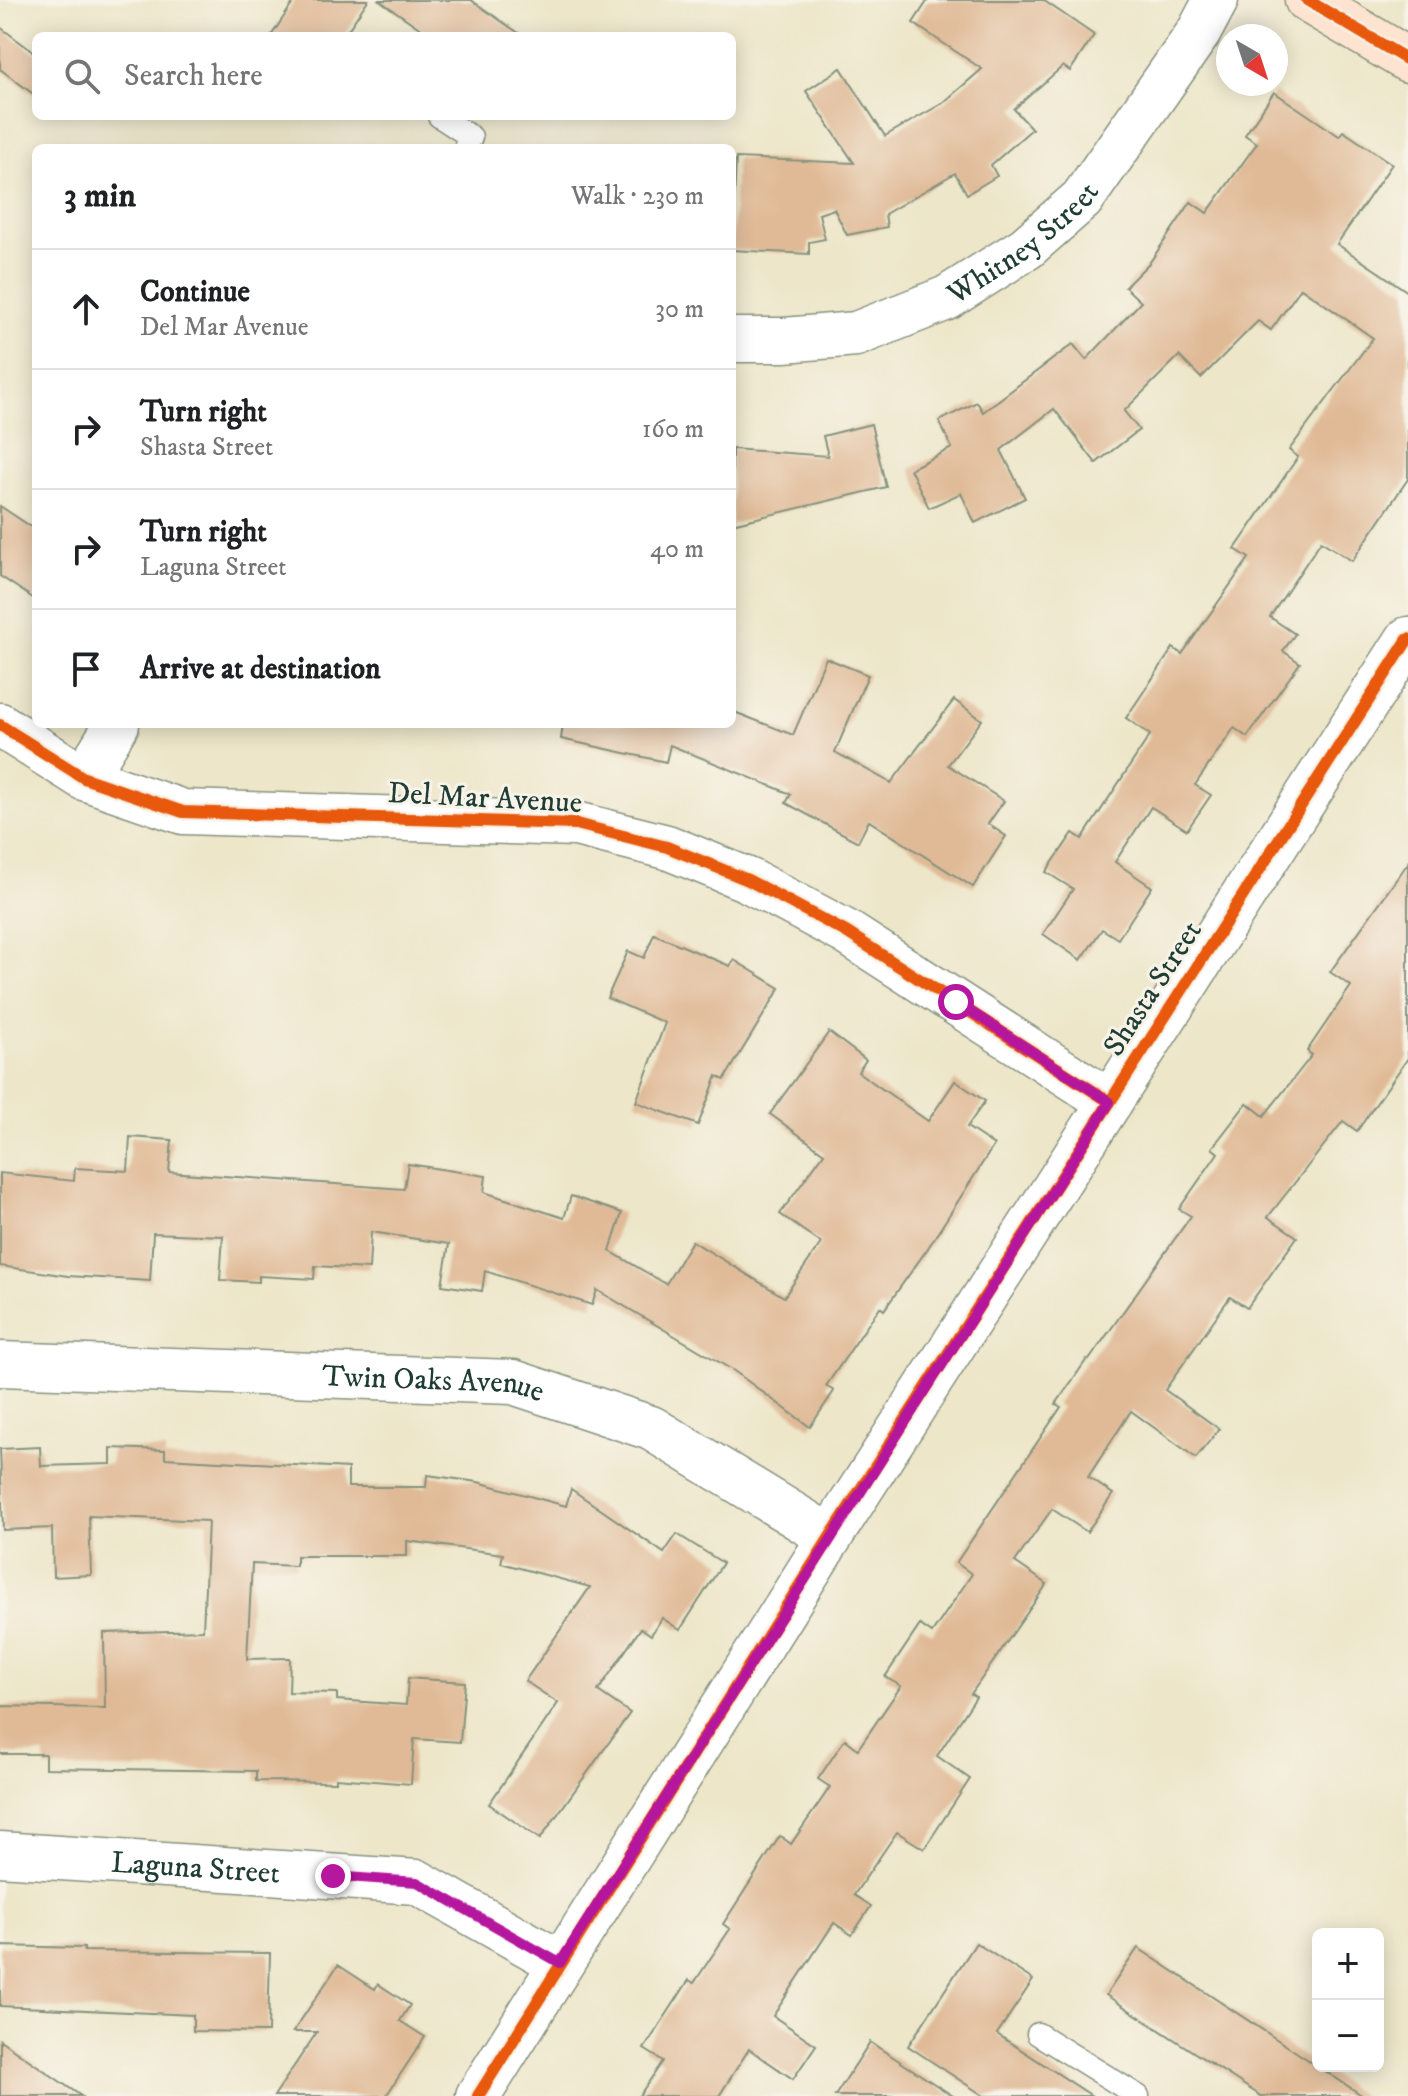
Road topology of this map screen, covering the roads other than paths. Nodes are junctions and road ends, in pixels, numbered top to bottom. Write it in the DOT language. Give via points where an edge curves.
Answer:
graph roads {
  1 [pos="1216,0"];
  2 [pos="1307,0"];
  3 [pos="1408,60"];
  4 [pos="445,120"];
  5 [pos="467,144"];
  6 [pos="736,340"];
  7 [pos="1408,639"];
  8 [pos="0,725"];
  9 [pos="115,728"];
  10 [pos="84,778"];
  11 [pos="1110,1102"];
  12 [pos="0,1364"];
  13 [pos="830,1537"];
  14 [pos="0,1854"];
  15 [pos="560,1963"];
  16 [pos="1038,2034"];
  17 [pos="478,2096"];
  18 [pos="1138,2096"];
  1 -- 6 [label="street, Whitney Street" via="1082,199 1026,248 947,298 856,334"];
  2 -- 3 [label="main road"];
  4 -- 5 [label="lane" via="471,137"];
  7 -- 11 [label="street, Shasta Street"];
  8 -- 10 [label="street, Del Mar Avenue"];
  9 -- 10 [label="street"];
  10 -- 11 [label="street, Del Mar Avenue" via="183,812 576,824 667,847 748,880 846,932"];
  11 -- 13 [label="street, Shasta Street"];
  12 -- 13 [label="street, Twin Oaks Avenue" via="513,1382 651,1428"];
  13 -- 15 [label="street, Shasta Street"];
  14 -- 15 [label="street, Laguna Street" via="417,1882"];
  15 -- 17 [label="street, Shasta Street"];
  16 -- 18 [label="lane"];
}
